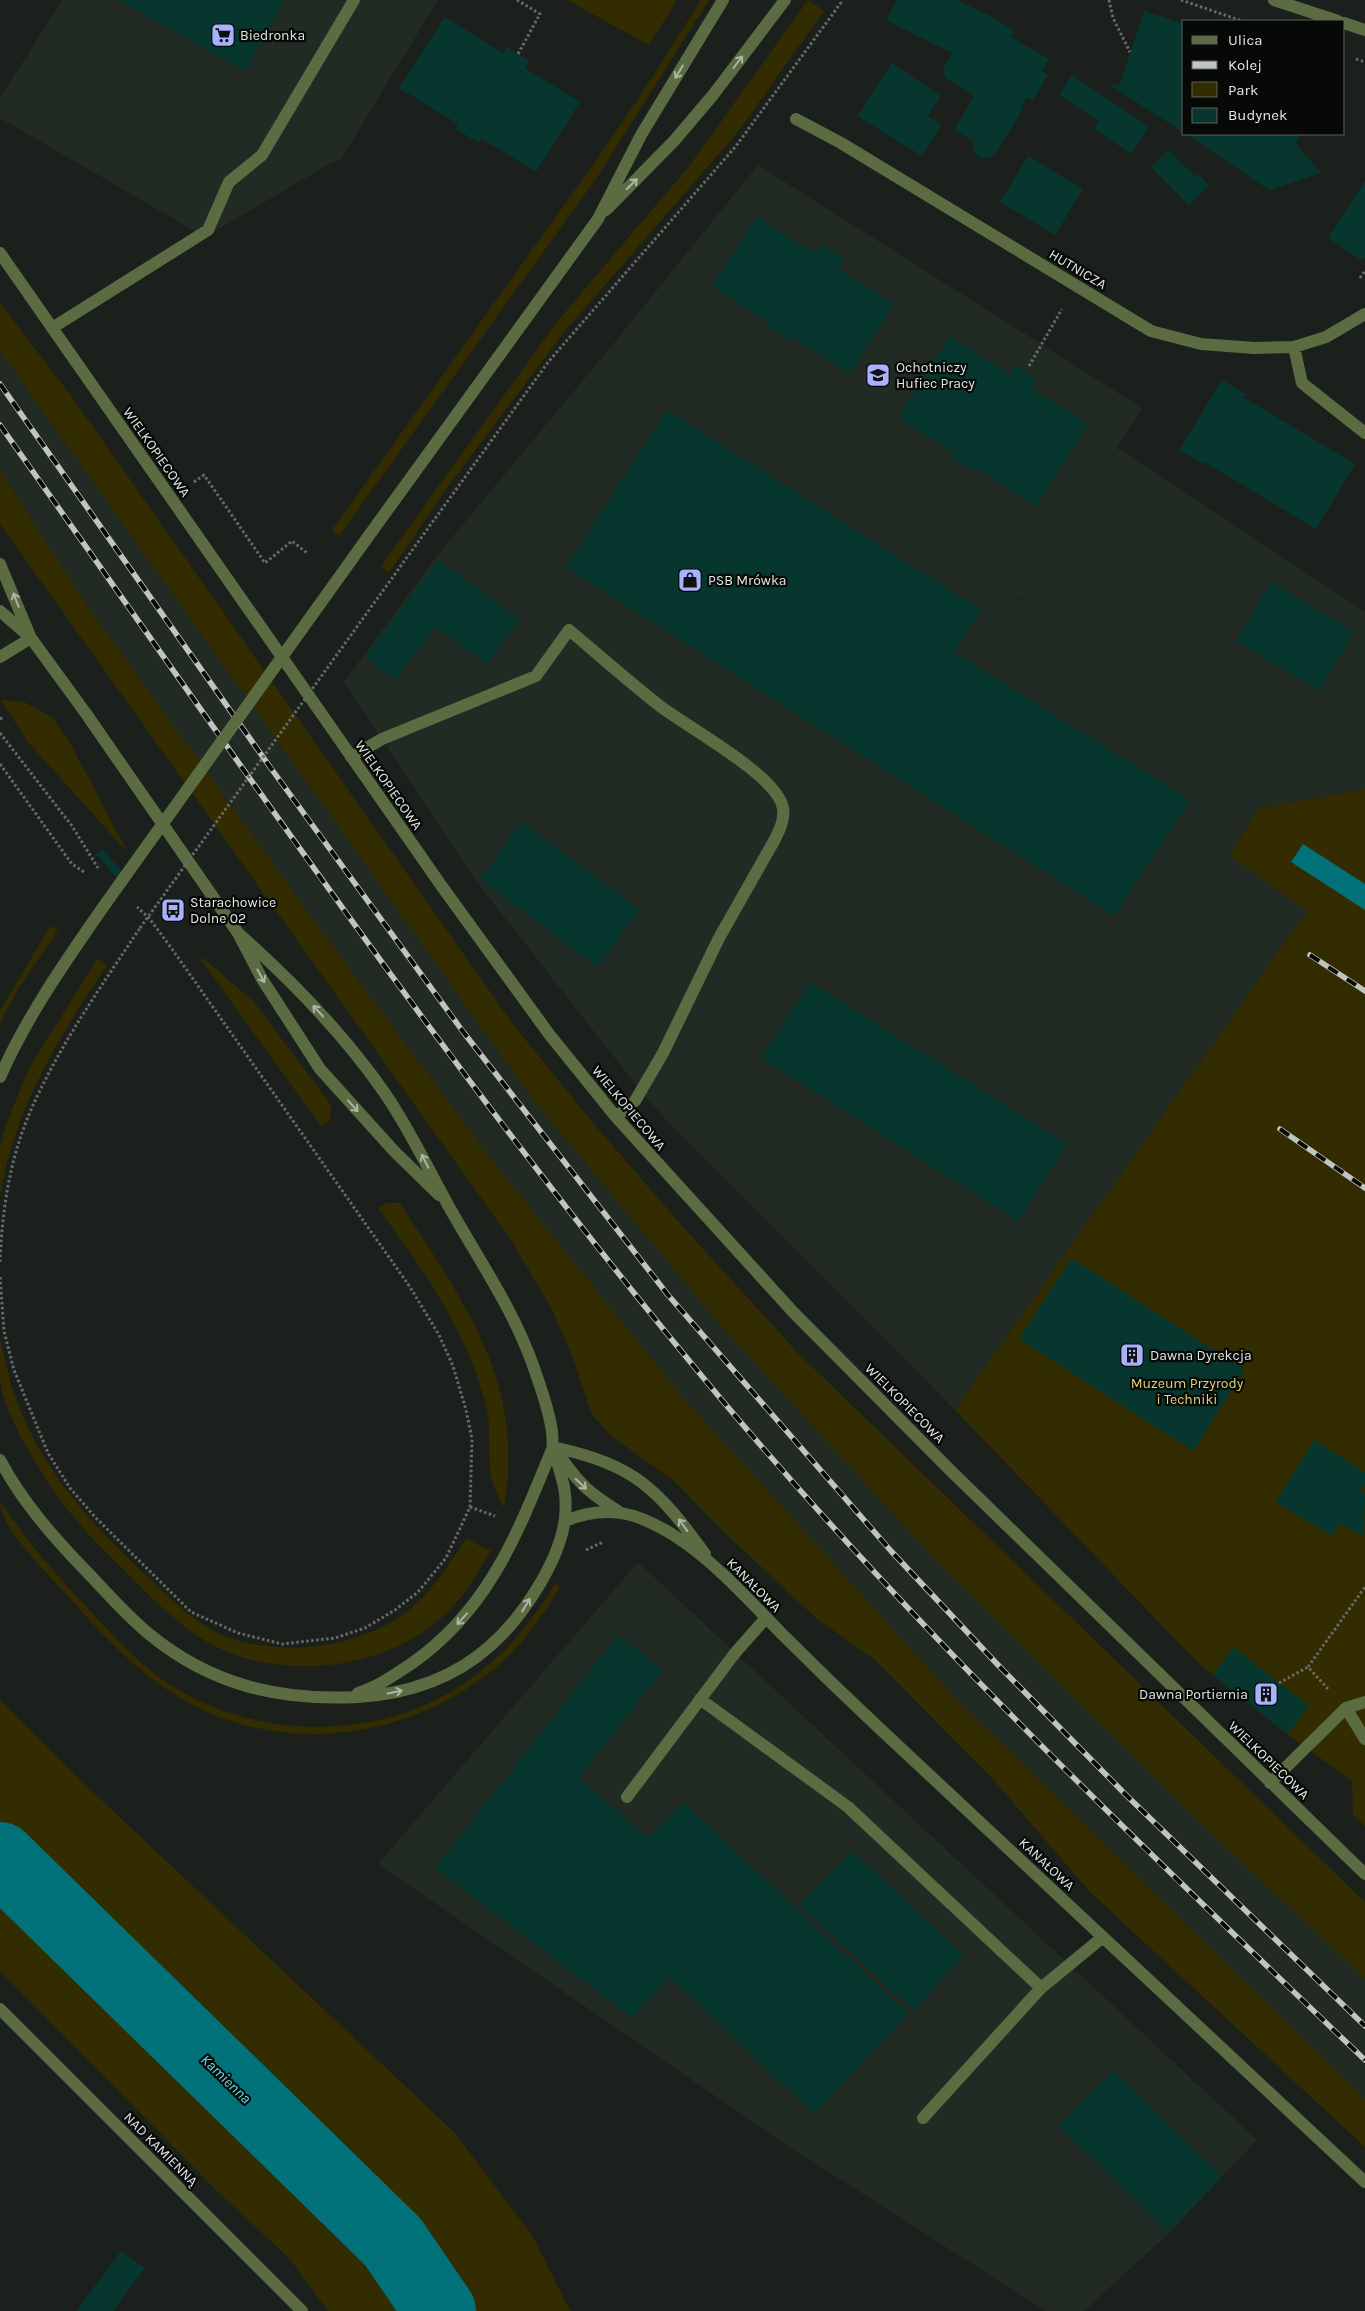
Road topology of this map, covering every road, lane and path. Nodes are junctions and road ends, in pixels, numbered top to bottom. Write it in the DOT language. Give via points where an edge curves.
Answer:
graph roads {
  1 [pos="354,0"];
  2 [pos="517,0"];
  3 [pos="722,0"];
  4 [pos="784,0"];
  5 [pos="843,0"];
  6 [pos="1110,0"];
  7 [pos="1181,0"];
  8 [pos="1274,0"];
  9 [pos="1239,20"];
  10 [pos="1335,20"];
  11 [pos="1345,23"];
  12 [pos="1365,30"];
  13 [pos="1130,52"];
  14 [pos="518,54"];
  15 [pos="796,119"];
  16 [pos="598,219"];
  17 [pos="0,253"];
  18 [pos="1365,271"];
  19 [pos="1360,278"];
  20 [pos="1062,309"];
  21 [pos="1365,314"];
  22 [pos="52,328"];
  23 [pos="1294,347"];
  24 [pos="1029,366"];
  25 [pos="1365,433"];
  26 [pos="191,483"];
  27 [pos="307,553"];
  28 [pos="0,564"];
  29 [pos="0,611"];
  30 [pos="31,638"];
  31 [pos="0,657"];
  32 [pos="0,733"];
  33 [pos="351,757"];
  34 [pos="0,764"];
  35 [pos="100,870"];
  36 [pos="84,872"];
  37 [pos="134,904"];
  38 [pos="238,933"];
  39 [pos="0,1077"];
  40 [pos="616,1118"];
  41 [pos="448,1204"];
  42 [pos="0,1262"];
  43 [pos="0,1277"];
  44 [pos="553,1447"];
  45 [pos="0,1460"];
  46 [pos="470,1507"];
  47 [pos="619,1511"];
  48 [pos="502,1519"];
  49 [pos="565,1520"];
  50 [pos="712,1564"];
  51 [pos="1365,1587"];
  52 [pos="766,1618"];
  53 [pos="1308,1666"];
  54 [pos="1279,1682"];
  55 [pos="346,1697"];
  56 [pos="700,1699"];
  57 [pos="1365,1702"];
  58 [pos="1346,1708"];
  59 [pos="1365,1739"];
  60 [pos="1270,1783"];
  61 [pos="627,1797"];
  62 [pos="1365,1874"];
  63 [pos="1103,1937"];
  64 [pos="1041,1988"];
  65 [pos="0,2009"];
  66 [pos="923,2118"];
  67 [pos="1365,2182"];
  68 [pos="302,2311"];
  1 -- 22 [label="street" via="262,155 229,182 208,230"];
  2 -- 14 [label="path" via="540,14"];
  3 -- 16 [label="street, one-way" via="641,135"];
  16 -- 4 [label="street, one-way" via="697,115"];
  5 -- 42 [label="path, bridge" via="736,146 549,361 140,928 59,1055 28,1118 12,1168 2,1216"];
  6 -- 13 [label="path" via="1113,18"];
  7 -- 9 [label="path"];
  8 -- 10 [label="street"];
  11 -- 12 [label="street"];
  15 -- 23 [label="street, HUTNICZA" via="1152,331 1201,344"];
  16 -- 39 [label="street, bridge" via="106,903 36,1008"];
  17 -- 22 [label="street, WIELKOPIECOWA"];
  18 -- 19 [label="path"];
  20 -- 24 [label="path"];
  21 -- 23 [label="street, HUTNICZA" via="1326,337"];
  22 -- 33 [label="street, WIELKOPIECOWA"];
  23 -- 25 [label="street" via="1302,383"];
  26 -- 27 [label="path" via="204,475 265,563 292,541"];
  30 -- 28 [label="street, one-way"];
  29 -- 30 [label="street"];
  30 -- 31 [label="street"];
  30 -- 38 [label="street"];
  32 -- 35 [label="path" via="72,826"];
  33 -- 40 [label="street, WIELKOPIECOWA" via="549,1034"];
  33 -- 40 [label="street" via="382,739 536,676 569,630 661,707 753,770 770,786 783,807 782,824 719,938 663,1053 635,1101"];
  34 -- 36 [label="path" via="72,864"];
  37 -- 46 [label="path" via="172,949 381,1244 439,1334 453,1366 472,1439"];
  38 -- 41 [label="street, one-way" via="262,978 320,1069"];
  41 -- 38 [label="street, one-way" via="411,1134 383,1091 329,1022"];
  40 -- 60 [label="street, WIELKOPIECOWA" via="794,1313"];
  41 -- 44 [label="street" via="492,1279 527,1351 546,1404"];
  43 -- 46 [label="path" via="6,1339 14,1370 48,1453 70,1488 95,1518 191,1612 238,1633 282,1644 335,1638 365,1628 418,1592 446,1558"];
  44 -- 47 [label="street, KANAŁOWA, one-way" via="577,1482"];
  44 -- 49 [label="street" via="566,1487"];
  50 -- 44 [label="street, KANAŁOWA, one-way" via="679,1518 656,1493 623,1469 588,1455"];
  44 -- 55 [label="street, one-way" via="510,1546 478,1601 440,1642 386,1681"];
  45 -- 55 [label="street" via="22,1499 48,1532 151,1636 205,1671 236,1684 274,1694"];
  46 -- 48 [label="path"];
  47 -- 49 [label="street, KANAŁOWA" via="584,1513"];
  47 -- 50 [label="street, KANAŁOWA" via="642,1517 675,1536"];
  55 -- 49 [label="street, one-way" via="377,1696 421,1686 453,1672 482,1653 522,1612 549,1563"];
  50 -- 52 [label="street, KANAŁOWA"];
  51 -- 53 [label="path"];
  52 -- 56 [label="street"];
  52 -- 63 [label="street, KANAŁOWA" via="817,1670"];
  53 -- 54 [label="path"];
  53 -- 58 [label="path"];
  56 -- 61 [label="street"];
  56 -- 64 [label="street" via="848,1807"];
  57 -- 58 [label="street"];
  58 -- 59 [label="street"];
  58 -- 60 [label="street"];
  60 -- 62 [label="street, WIELKOPIECOWA"];
  63 -- 64 [label="street"];
  63 -- 67 [label="street, KANAŁOWA"];
  64 -- 66 [label="street"];
  65 -- 68 [label="street, NAD KAMIENNĄ"];
}
